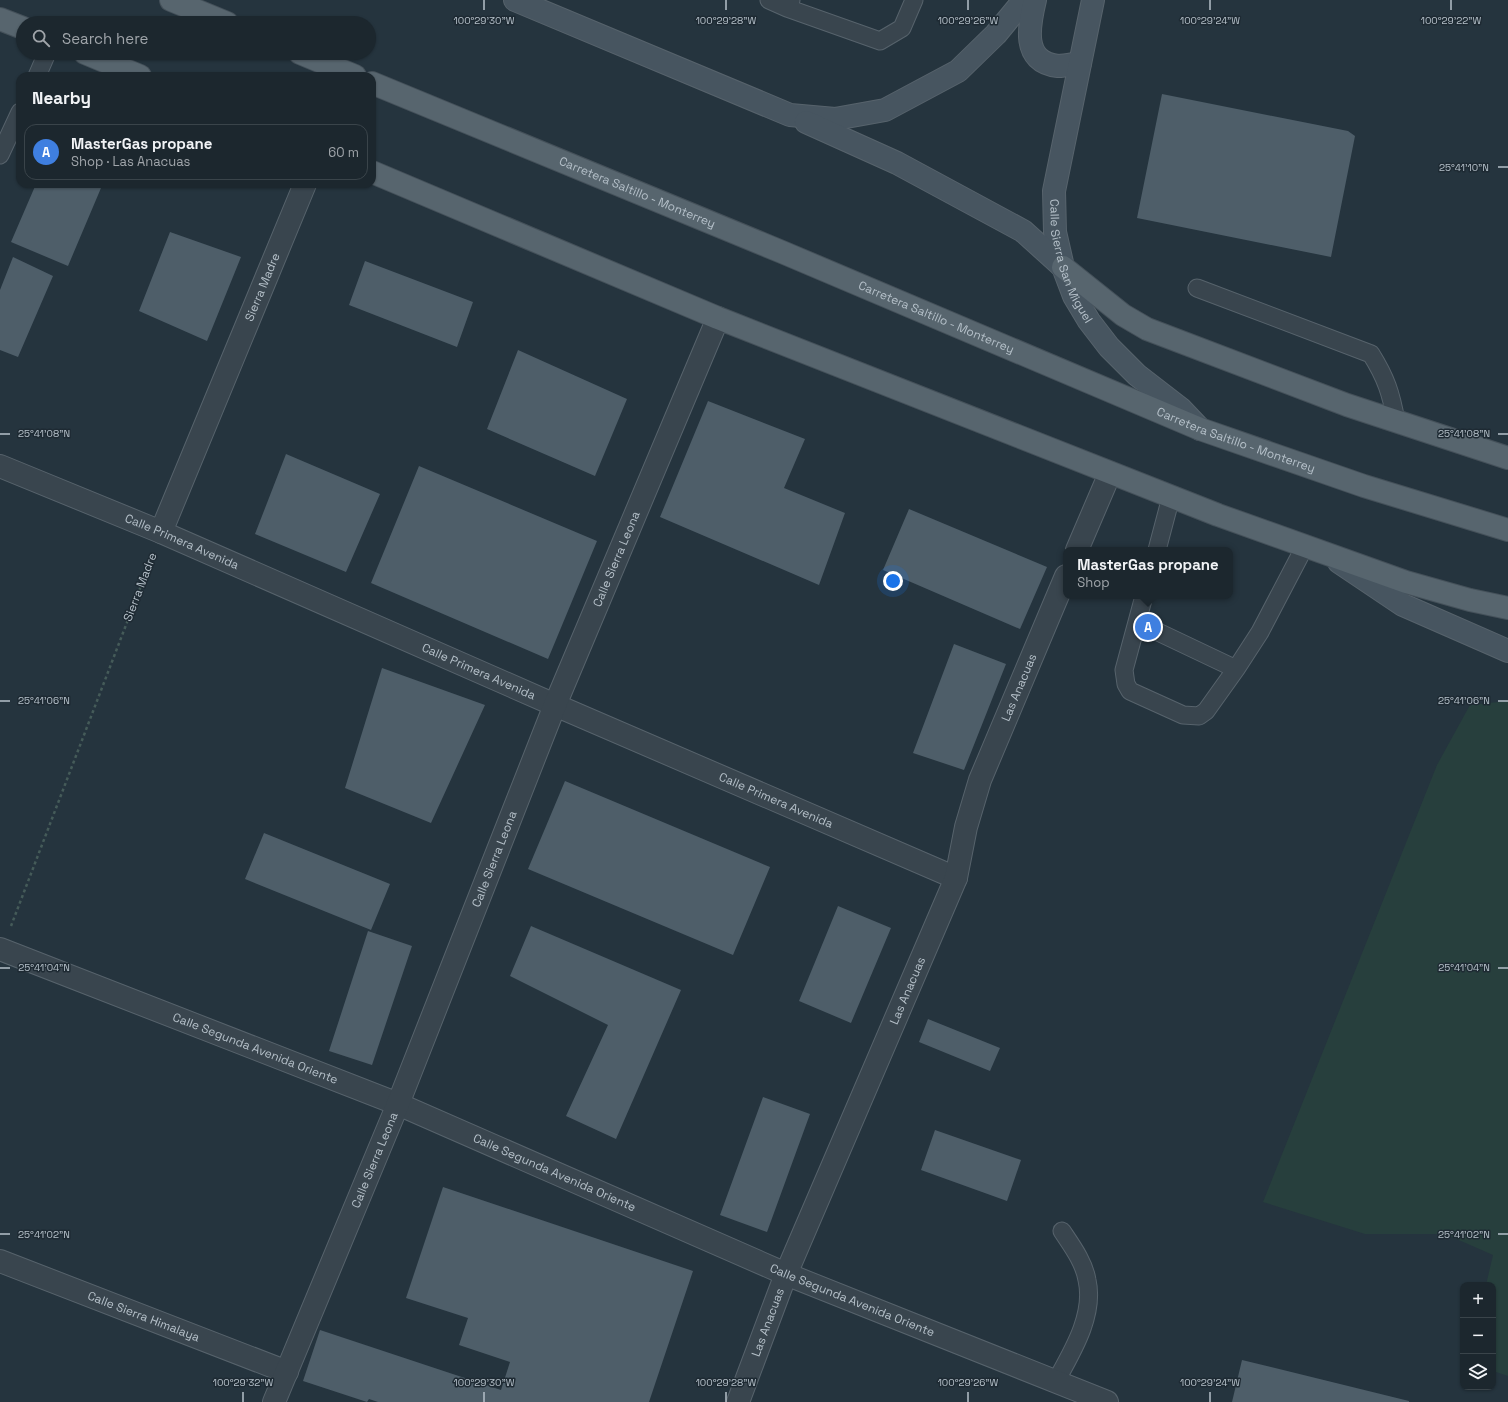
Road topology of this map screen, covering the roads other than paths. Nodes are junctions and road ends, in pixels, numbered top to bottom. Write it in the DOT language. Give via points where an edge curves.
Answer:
graph roads {
  1 [pos="171,0"];
  2 [pos="515,0"];
  3 [pos="769,0"];
  4 [pos="914,0"];
  5 [pos="1024,0"];
  6 [pos="1035,0"];
  7 [pos="1093,0"];
  8 [pos="789,4"];
  9 [pos="210,16"];
  10 [pos="0,19"];
  11 [pos="16,25"];
  12 [pos="44,60"];
  13 [pos="102,60"];
  14 [pos="317,60"];
  15 [pos="1080,63"];
  16 [pos="39,72"];
  17 [pos="130,72"];
  18 [pos="346,72"];
  19 [pos="376,85"];
  20 [pos="790,115"];
  21 [pos="16,120"];
  22 [pos="0,154"];
  23 [pos="376,174"];
  24 [pos="303,188"];
  25 [pos="1063,267"];
  26 [pos="1197,288"];
  27 [pos="718,318"];
  28 [pos="1396,421"];
  29 [pos="1200,429"];
  30 [pos="1508,458"];
  31 [pos="0,466"];
  32 [pos="1110,473"];
  33 [pos="1171,497"];
  34 [pos="1508,530"];
  35 [pos="161,532"];
  36 [pos="1305,546"];
  37 [pos="1078,547"];
  38 [pos="1158,547"];
  39 [pos="1326,554"];
  40 [pos="1063,583"];
  41 [pos="1143,599"];
  42 [pos="1508,608"];
  43 [pos="1138,622"];
  44 [pos="1508,651"];
  45 [pos="1236,669"];
  46 [pos="555,705"];
  47 [pos="956,878"];
  48 [pos="1,949"];
  49 [pos="398,1104"];
  50 [pos="1062,1231"];
  51 [pos="0,1261"];
  52 [pos="786,1274"];
  53 [pos="287,1372"];
  54 [pos="1056,1381"];
  55 [pos="274,1402"];
  56 [pos="738,1402"];
  57 [pos="1107,1402"];
  1 -- 9 [label="main road"];
  2 -- 20 [label="street"];
  3 -- 8 [label="lane"];
  4 -- 8 [label="lane" via="902,28 880,41"];
  5 -- 20 [label="street" via="996,34 958,71 885,110 835,119"];
  6 -- 15 [label="street" via="1028,36 1034,52 1044,62 1058,66"];
  7 -- 15 [label="street, Calle Sierra San Miguel"];
  10 -- 11 [label="main road"];
  12 -- 16 [label="lane"];
  13 -- 17 [label="main road"];
  14 -- 18 [label="main road"];
  15 -- 25 [label="street, Calle Sierra San Miguel" via="1054,191 1055,232"];
  19 -- 29 [label="main road, Carretera Saltillo - Monterrey" via="782,252"];
  20 -- 25 [label="street" via="897,163 1023,231"];
  21 -- 22 [label="lane"];
  23 -- 27 [label="main road"];
  24 -- 35 [label="street, Sierra Madre"];
  25 -- 28 [label="main road" via="1123,315 1147,329"];
  25 -- 29 [label="street, Calle Sierra San Miguel" via="1078,303 1109,347 1138,375 1181,409"];
  26 -- 28 [label="lane" via="1371,354 1384,375"];
  27 -- 32 [label="main road"];
  27 -- 46 [label="street, Calle Sierra Leona"];
  28 -- 30 [label="main road"];
  29 -- 34 [label="main road, Carretera Saltillo - Monterrey" via="1364,486"];
  31 -- 35 [label="street, Calle Primera Avenida"];
  32 -- 33 [label="main road"];
  32 -- 37 [label="street"];
  33 -- 36 [label="main road"];
  33 -- 38 [label="lane"];
  35 -- 46 [label="street, Calle Primera Avenida"];
  36 -- 39 [label="main road"];
  36 -- 45 [label="lane" via="1260,632"];
  39 -- 42 [label="main road" via="1406,582"];
  39 -- 44 [label="street" via="1403,605"];
  40 -- 47 [label="street, Las Anacuas" via="980,780 966,827"];
  41 -- 43 [label="lane"];
  43 -- 45 [label="lane"];
  43 -- 45 [label="lane" via="1124,670 1130,691 1183,715 1199,716 1206,711"];
  46 -- 47 [label="street, Calle Primera Avenida"];
  46 -- 49 [label="street, Calle Sierra Leona"];
  47 -- 52 [label="street, Las Anacuas"];
  48 -- 49 [label="street, Calle Segunda Avenida Oriente"];
  49 -- 52 [label="street, Calle Segunda Avenida Oriente"];
  49 -- 53 [label="street, Calle Sierra Leona"];
  50 -- 54 [label="lane" via="1078,1256 1087,1280 1088,1309 1073,1350"];
  51 -- 53 [label="street, Calle Sierra Himalaya"];
  52 -- 54 [label="street, Calle Segunda Avenida Oriente"];
  52 -- 56 [label="street, Las Anacuas"];
  53 -- 55 [label="street, Calle Sierra Leona"];
  54 -- 57 [label="street, Calle Segunda Avenida Oriente"];
}
